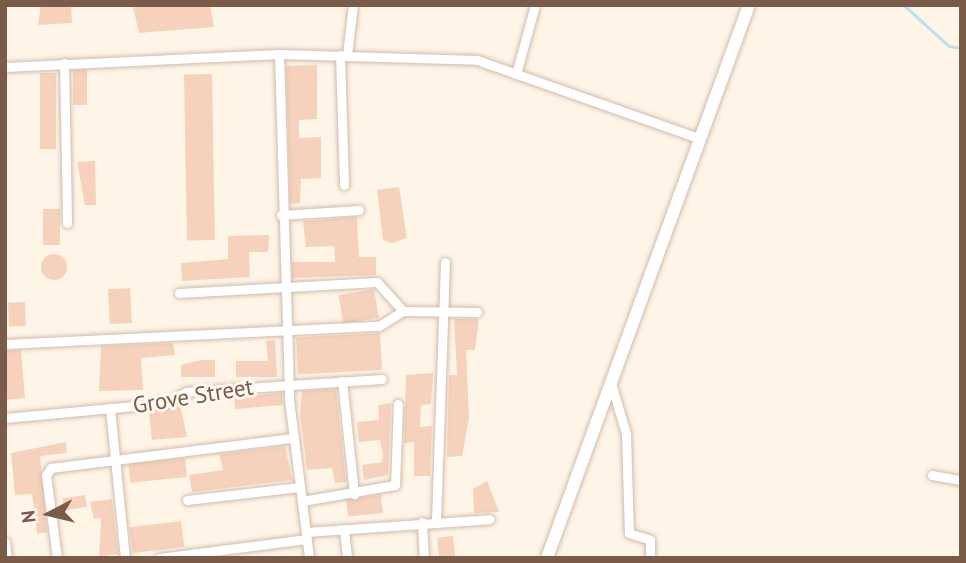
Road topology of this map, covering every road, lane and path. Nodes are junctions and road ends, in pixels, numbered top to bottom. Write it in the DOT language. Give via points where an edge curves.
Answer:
graph roads {
  1 [pos="353,5"];
  2 [pos="535,5"];
  3 [pos="749,5"];
  4 [pos="279,54"];
  5 [pos="344,55"];
  6 [pos="64,63"];
  7 [pos="5,67"];
  8 [pos="516,74"];
  9 [pos="698,138"];
  10 [pos="344,185"];
  11 [pos="359,210"];
  12 [pos="281,215"];
  13 [pos="67,223"];
  14 [pos="446,262"];
  15 [pos="285,287"];
  16 [pos="179,293"];
  17 [pos="403,311"];
  18 [pos="443,311"];
  19 [pos="477,312"];
  20 [pos="286,331"];
  21 [pos="5,344"];
  22 [pos="382,379"];
  23 [pos="342,381"];
  24 [pos="611,382"];
  25 [pos="288,383"];
  26 [pos="398,404"];
  27 [pos="110,408"];
  28 [pos="5,418"];
  29 [pos="292,438"];
  30 [pos="116,458"];
  31 [pos="932,475"];
  32 [pos="961,480"];
  33 [pos="299,487"];
  34 [pos="354,494"];
  35 [pos="187,500"];
  36 [pos="302,501"];
  37 [pos="490,519"];
  38 [pos="422,522"];
  39 [pos="436,522"];
  40 [pos="344,529"];
  41 [pos="306,535"];
  42 [pos="5,542"];
  43 [pos="7,558"];
  44 [pos="57,558"];
  45 [pos="125,558"];
  46 [pos="159,558"];
  47 [pos="309,558"];
  48 [pos="347,558"];
  49 [pos="424,558"];
  50 [pos="547,558"];
  51 [pos="650,558"];
  1 -- 5 [label="street"];
  2 -- 8 [label="street"];
  3 -- 9 [label="street"];
  4 -- 5 [label="street"];
  4 -- 6 [label="street"];
  4 -- 12 [label="street"];
  5 -- 8 [label="street" via="477,60"];
  5 -- 10 [label="street"];
  6 -- 7 [label="street"];
  6 -- 13 [label="street"];
  8 -- 9 [label="street"];
  9 -- 24 [label="street"];
  11 -- 12 [label="street"];
  12 -- 15 [label="street"];
  14 -- 18 [label="street"];
  15 -- 16 [label="street"];
  15 -- 17 [label="street" via="377,282"];
  15 -- 20 [label="street"];
  17 -- 18 [label="street"];
  17 -- 20 [label="street" via="379,326"];
  18 -- 19 [label="street"];
  18 -- 39 [label="street"];
  20 -- 21 [label="street"];
  20 -- 25 [label="street"];
  22 -- 23 [label="street, Grove Street"];
  23 -- 25 [label="street, Grove Street"];
  23 -- 34 [label="street"];
  24 -- 50 [label="street"];
  24 -- 51 [label="street" via="626,434 629,533 650,540"];
  25 -- 27 [label="street, Grove Street" via="186,393 168,403"];
  25 -- 29 [label="street"];
  26 -- 34 [label="street" via="395,485"];
  27 -- 28 [label="street, Grove Street"];
  27 -- 30 [label="street"];
  29 -- 30 [label="street"];
  29 -- 33 [label="street"];
  30 -- 44 [label="street" via="47,471"];
  30 -- 45 [label="street"];
  31 -- 32 [label="street"];
  33 -- 35 [label="street"];
  33 -- 36 [label="street"];
  34 -- 36 [label="street"];
  36 -- 41 [label="street"];
  37 -- 39 [label="street"];
  38 -- 39 [label="street"];
  38 -- 40 [label="street"];
  38 -- 49 [label="street"];
  40 -- 41 [label="street"];
  40 -- 48 [label="street"];
  41 -- 46 [label="street"];
  41 -- 47 [label="street"];
  42 -- 43 [label="street"];
}
